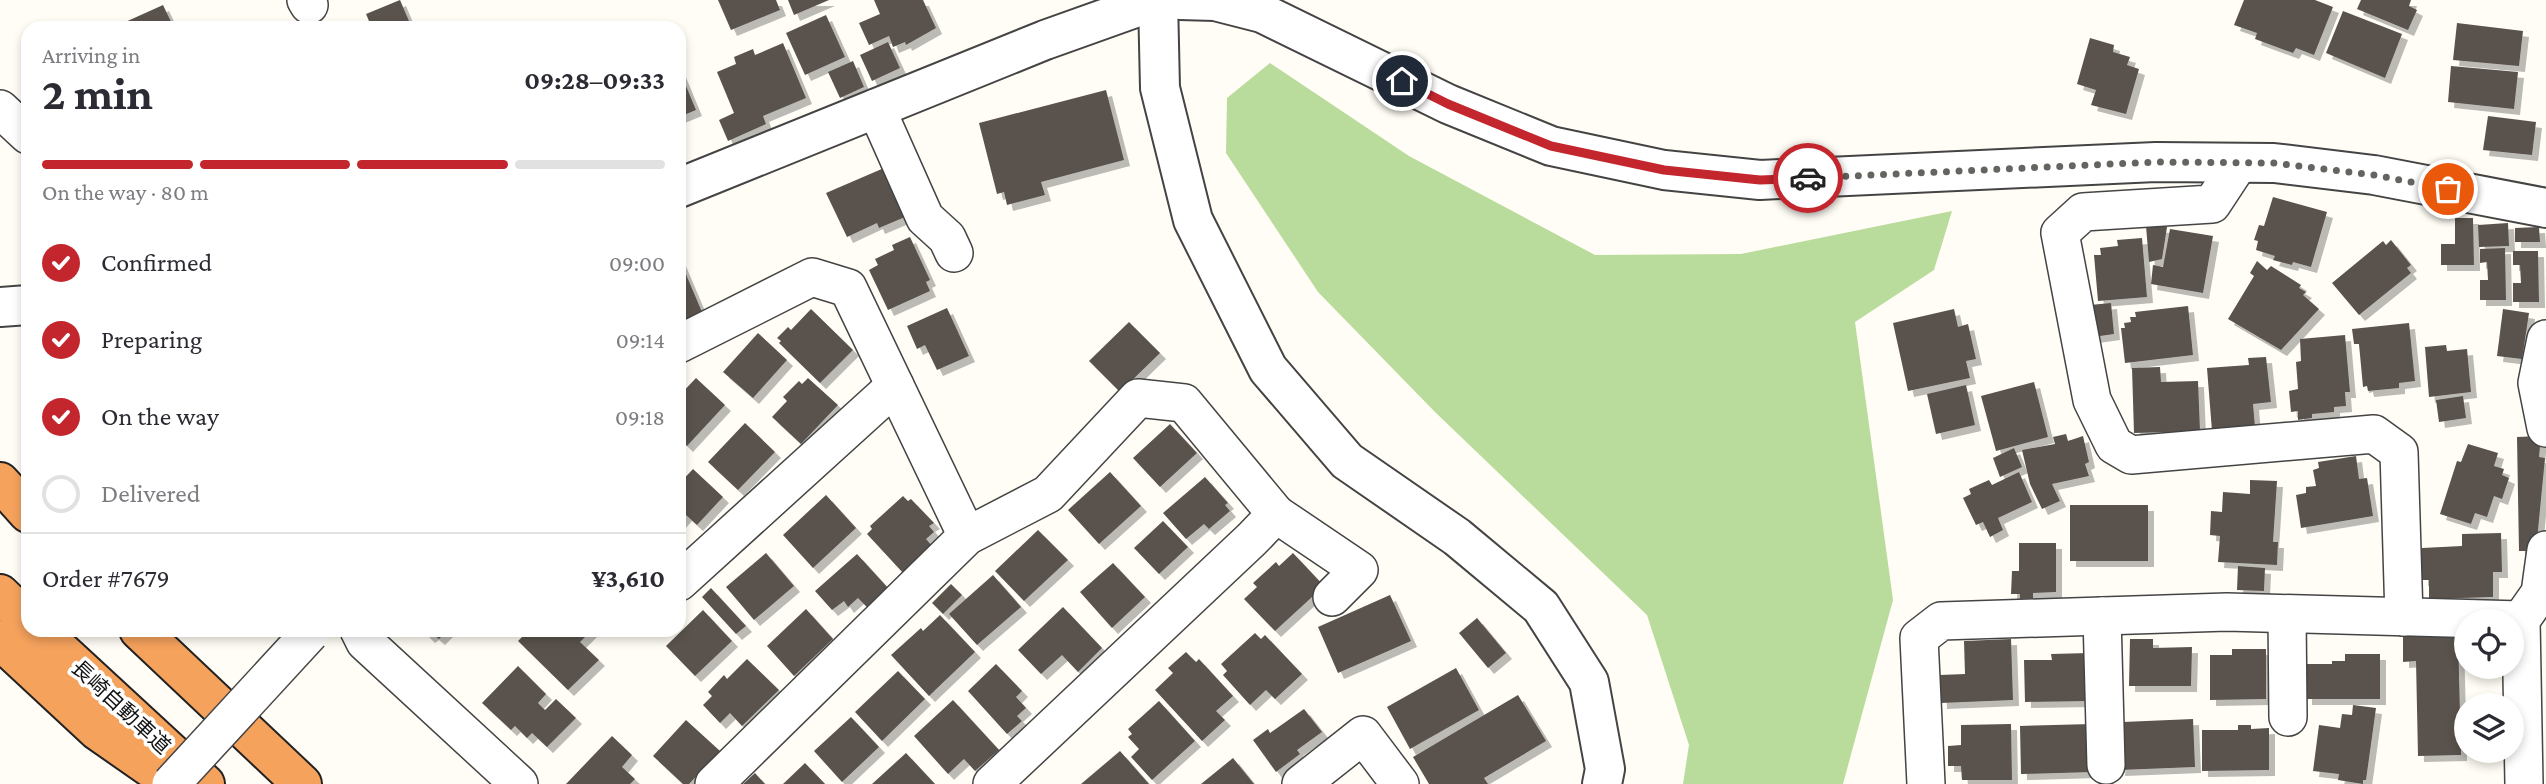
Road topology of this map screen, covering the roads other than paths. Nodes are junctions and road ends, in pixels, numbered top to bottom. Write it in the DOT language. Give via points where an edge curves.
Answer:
graph roads {
  1 [pos="1158,0"];
  2 [pos="1180,0"];
  3 [pos="876,108"];
  4 [pos="0,109"];
  5 [pos="21,128"];
  6 [pos="2239,163"];
  7 [pos="686,185"];
  8 [pos="2546,208"];
  9 [pos="954,253"];
  10 [pos="21,305"];
  11 [pos="0,306"];
  12 [pos="2546,339"];
  13 [pos="686,340"];
  14 [pos="895,386"];
  15 [pos="2546,428"];
  16 [pos="0,482"];
  17 [pos="0,498"];
  18 [pos="21,505"];
  19 [pos="1276,514"];
  20 [pos="21,518"];
  21 [pos="967,536"];
  22 [pos="2546,550"];
  23 [pos="686,576"];
  24 [pos="0,594"];
  25 [pos="1332,597"];
  26 [pos="21,614"];
  27 [pos="2287,614"];
  28 [pos="2102,616"];
  29 [pos="2524,616"];
  30 [pos="2404,617"];
  31 [pos="2454,618"];
  32 [pos="46,637"];
  33 [pos="146,637"];
  34 [pos="309,637"];
  35 [pos="362,637"];
  36 [pos="0,640"];
  37 [pos="2522,679"];
  38 [pos="2288,717"];
  39 [pos="2106,765"];
  40 [pos="173,784"];
  41 [pos="205,784"];
  42 [pos="302,784"];
  43 [pos="519,784"];
  44 [pos="715,784"];
  45 [pos="992,784"];
  46 [pos="1301,784"];
  47 [pos="1400,784"];
  48 [pos="1602,784"];
  49 [pos="1926,784"];
  50 [pos="2524,784"];
  1 -- 3 [label="street"];
  1 -- 48 [label="street" via="1160,88 1193,220 1268,369 1347,461 1457,537 1541,607 1589,682 1605,769"];
  2 -- 6 [label="street" via="1215,1 1262,13 1448,104 1551,146 1664,170 1760,180 2156,162"];
  3 -- 7 [label="street"];
  3 -- 9 [label="street" via="925,218 947,239"];
  4 -- 5 [label="street"];
  6 -- 8 [label="street" via="2374,175"];
  6 -- 30 [label="street" via="2212,204 2082,212 2060,233 2092,400 2114,445 2131,454 2374,433 2399,452"];
  10 -- 11 [label="street"];
  12 -- 15 [label="street" via="2537,383"];
  13 -- 14 [label="street" via="812,277 848,288"];
  14 -- 21 [label="street"];
  14 -- 23 [label="street"];
  16 -- 18 [label="highway"];
  17 -- 20 [label="highway"];
  19 -- 21 [label="street" via="1184,403 1138,398 1048,494"];
  19 -- 25 [label="street" via="1359,570"];
  19 -- 45 [label="street"];
  21 -- 44 [label="street"];
  22 -- 29 [label="street" via="2540,593"];
  24 -- 26 [label="highway"];
  27 -- 28 [label="street"];
  27 -- 30 [label="street"];
  27 -- 38 [label="street"];
  28 -- 39 [label="street"];
  28 -- 49 [label="street" via="1941,621 1919,638"];
  30 -- 31 [label="street"];
  32 -- 41 [label="highway, 長崎自動車道"];
  33 -- 42 [label="highway"];
  34 -- 40 [label="street, bridge"];
  35 -- 43 [label="street"];
  36 -- 40 [label="highway" via="98,731"];
  37 -- 50 [label="street"];
  46 -- 47 [label="street" via="1363,735"];
}
